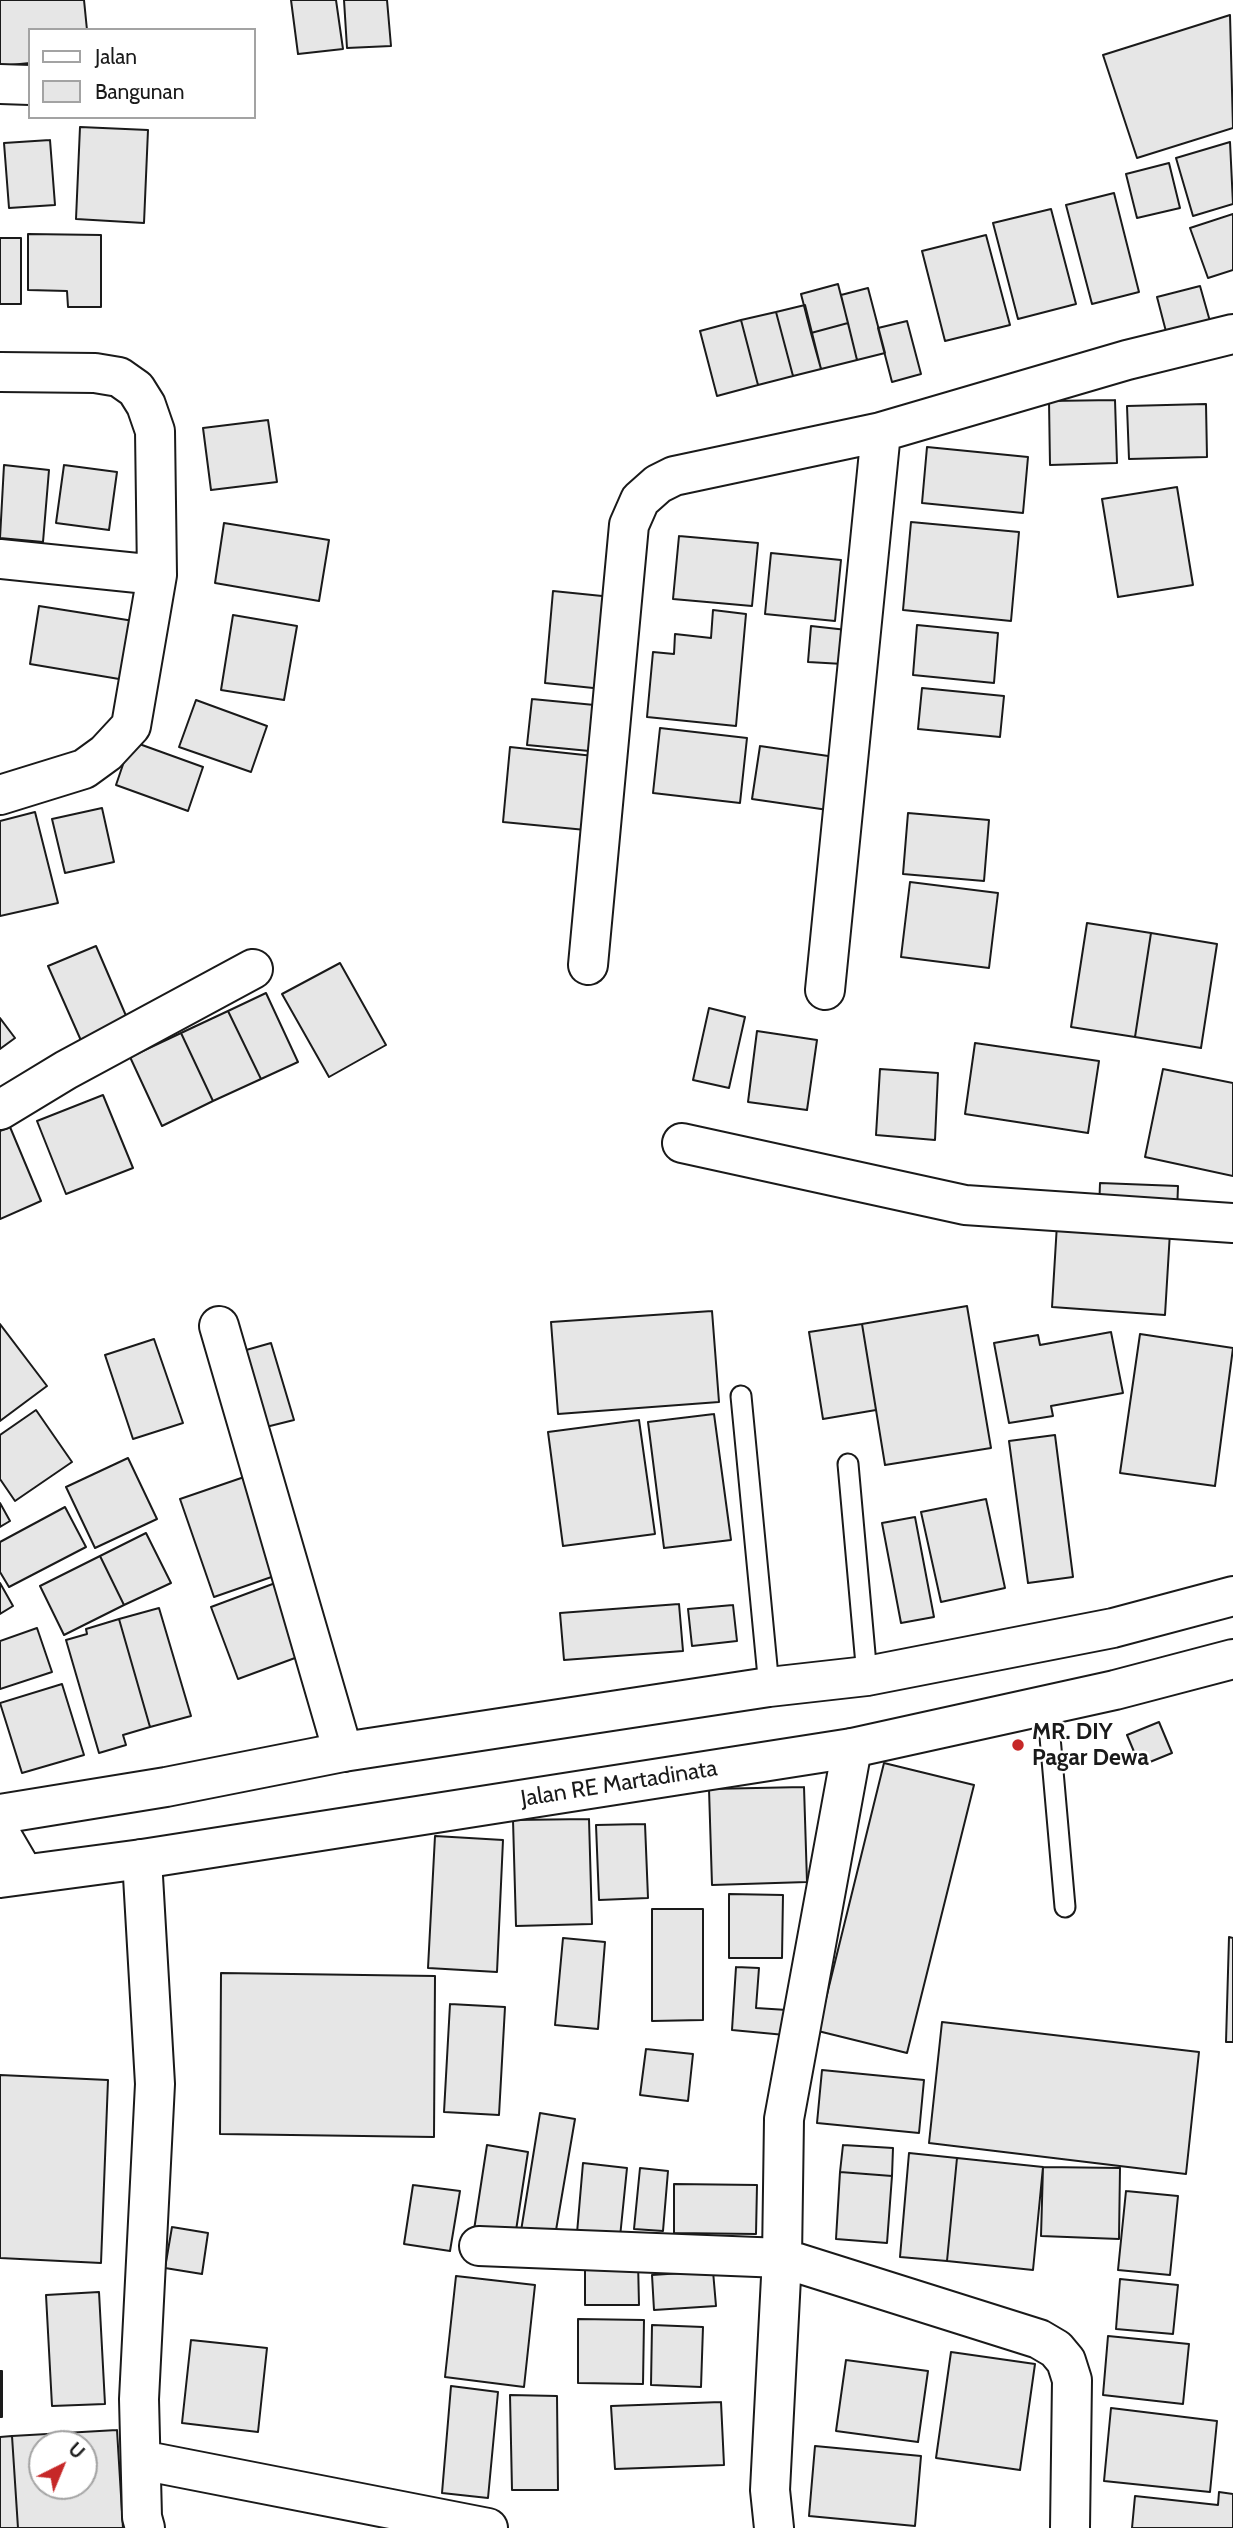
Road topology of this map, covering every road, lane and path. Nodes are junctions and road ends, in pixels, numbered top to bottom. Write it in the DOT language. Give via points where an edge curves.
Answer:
graph roads {
  1 [pos="0,84"];
  2 [pos="28,85"];
  3 [pos="1233,334"];
  4 [pos="0,372"];
  5 [pos="881,432"];
  6 [pos="0,559"];
  7 [pos="157,575"];
  8 [pos="0,795"];
  9 [pos="588,965"];
  10 [pos="253,969"];
  11 [pos="825,989"];
  12 [pos="0,1110"];
  13 [pos="682,1143"];
  14 [pos="1233,1223"];
  15 [pos="219,1326"];
  16 [pos="741,1395"];
  17 [pos="848,1464"];
  18 [pos="1233,1596"];
  19 [pos="1233,1659"];
  20 [pos="867,1676"];
  21 [pos="769,1687"];
  22 [pos="1047,1703"];
  23 [pos="852,1748"];
  24 [pos="343,1752"];
  25 [pos="0,1814"];
  26 [pos="0,1833"];
  27 [pos="142,1858"];
  28 [pos="12,1876"];
  29 [pos="1065,1907"];
  30 [pos="480,2246"];
  31 [pos="782,2258"];
  32 [pos="141,2460"];
  33 [pos="145,2528"];
  34 [pos="488,2528"];
  35 [pos="774,2528"];
  36 [pos="1070,2528"];
  1 -- 2 [label="main road"];
  3 -- 5 [label="main road"];
  4 -- 7 [label="main road" via="95,373 119,377 136,389 155,431"];
  5 -- 9 [label="main road" via="674,476 640,500 629,525"];
  5 -- 11 [label="main road"];
  6 -- 7 [label="main road"];
  7 -- 8 [label="main road" via="131,726 84,769"];
  10 -- 12 [label="main road"];
  13 -- 14 [label="main road" via="965,1205"];
  15 -- 24 [label="main road"];
  16 -- 21 [label="lane"];
  17 -- 20 [label="lane"];
  18 -- 20 [label="main road" via="1112,1628"];
  19 -- 22 [label="main road, Jalan RE Martadinata"];
  20 -- 21 [label="main road"];
  21 -- 24 [label="main road"];
  22 -- 23 [label="main road, Jalan RE Martadinata"];
  22 -- 29 [label="lane"];
  23 -- 27 [label="main road, Jalan RE Martadinata"];
  23 -- 31 [label="main road" via="788,2088"];
  24 -- 25 [label="main road"];
  26 -- 28 [label="main road"];
  27 -- 28 [label="main road, Jalan RE Martadinata"];
  27 -- 32 [label="main road" via="155,2084 139,2399"];
  30 -- 31 [label="main road"];
  31 -- 35 [label="main road" via="770,2490"];
  31 -- 36 [label="main road" via="1039,2339 1056,2349 1072,2380"];
  32 -- 33 [label="main road"];
  32 -- 34 [label="main road"];
}
